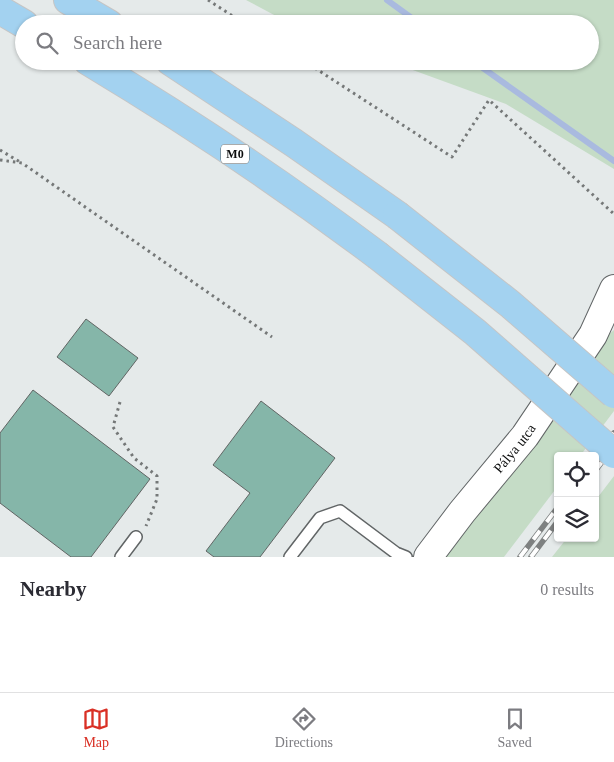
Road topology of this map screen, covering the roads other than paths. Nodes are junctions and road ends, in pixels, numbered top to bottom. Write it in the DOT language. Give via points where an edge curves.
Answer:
graph roads {
  1 [pos="68,0"];
  2 [pos="0,10"];
  3 [pos="93,15"];
  4 [pos="15,19"];
  5 [pos="103,70"];
  6 [pos="184,70"];
  7 [pos="614,289"];
  8 [pos="604,327"];
  9 [pos="614,394"];
  10 [pos="614,454"];
  11 [pos="136,538"];
  12 [pos="121,557"];
  13 [pos="290,557"];
  14 [pos="406,557"];
  15 [pos="428,557"];
  1 -- 3 [label="highway"];
  2 -- 4 [label="highway"];
  5 -- 10 [label="highway, M0, bridge" via="214,139 377,255 475,332"];
  6 -- 9 [label="highway, bridge" via="397,215 510,304"];
  7 -- 8 [label="street, Pálya utca"];
  8 -- 15 [label="street, Pálya utca" via="526,436"];
  11 -- 12 [label="lane"];
  13 -- 14 [label="lane" via="320,518 340,511"];
}
